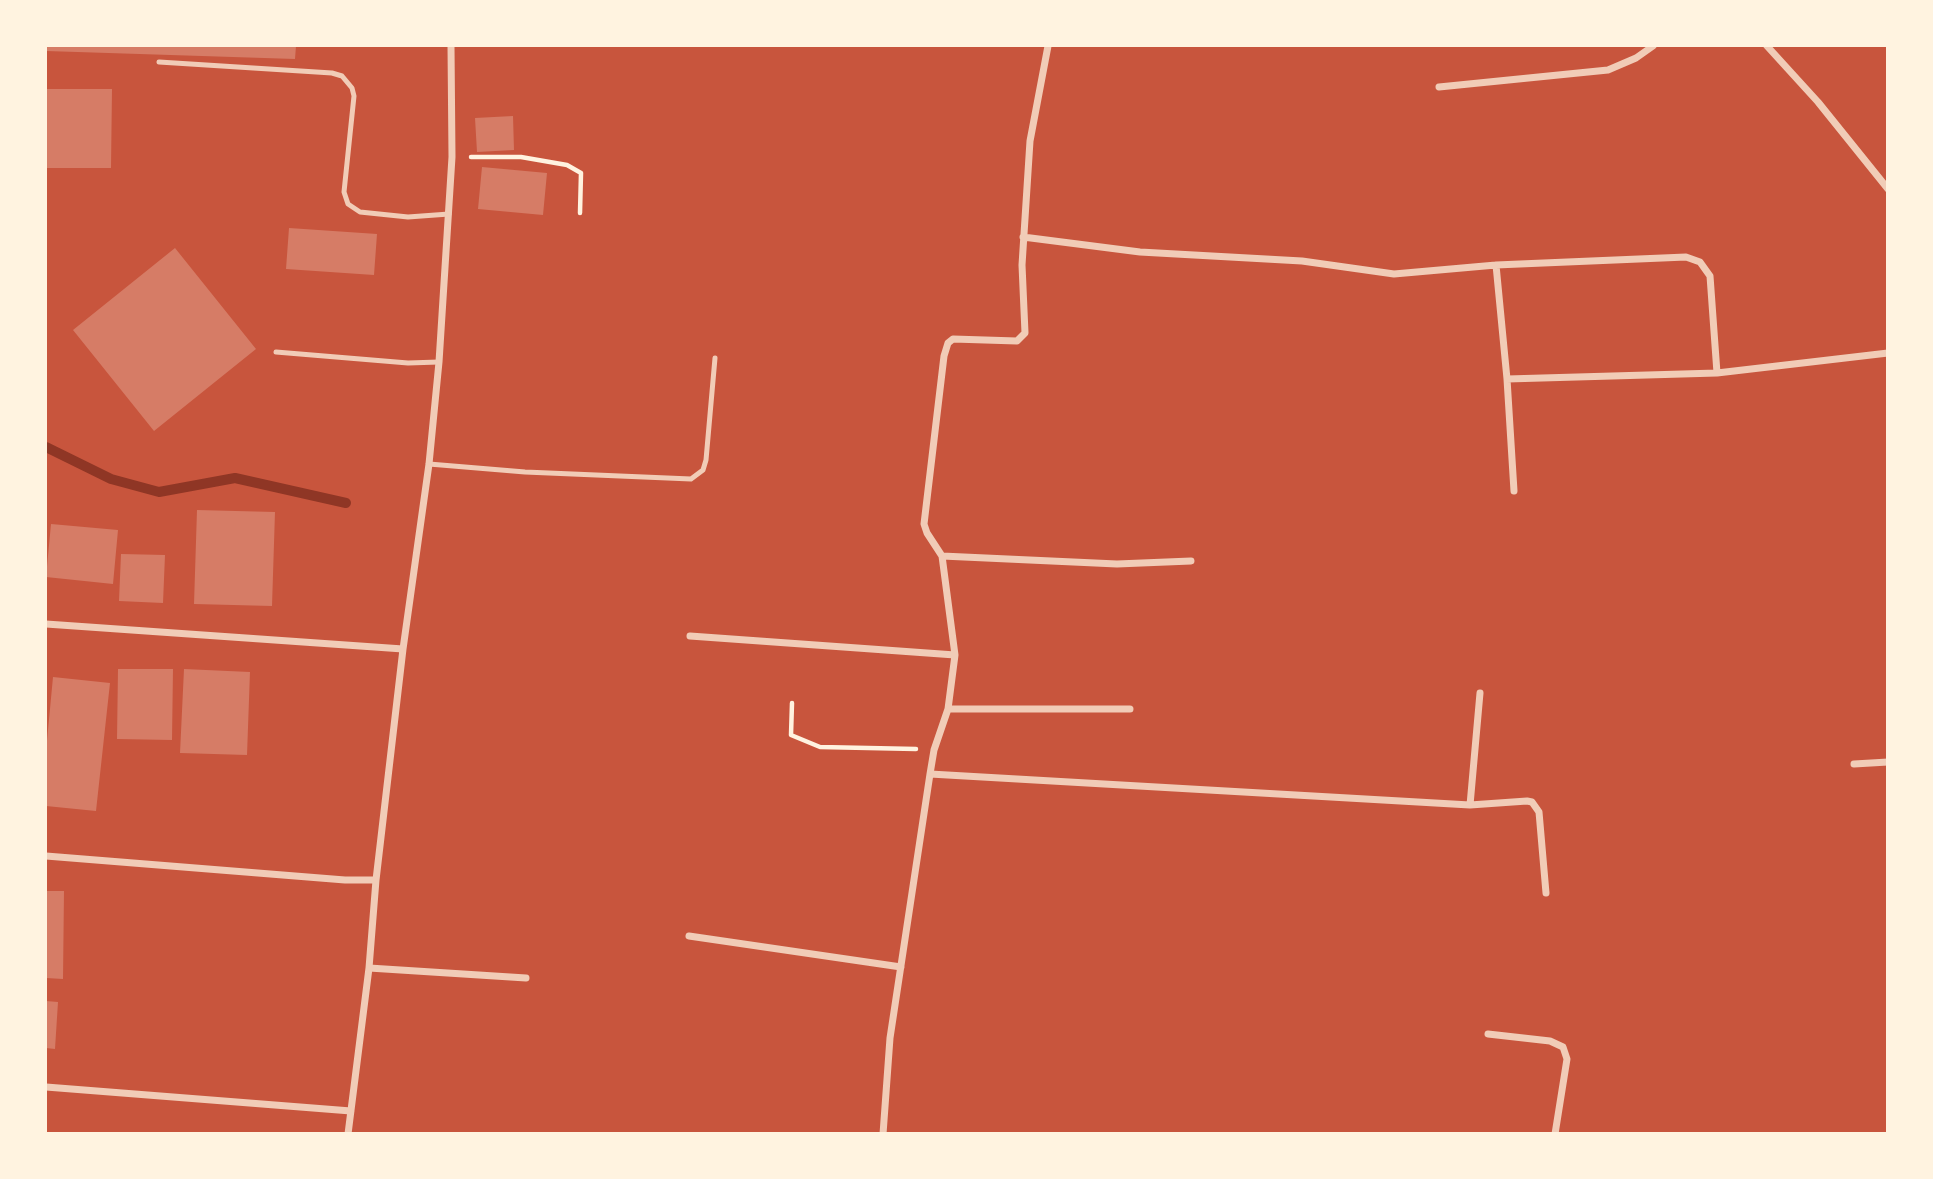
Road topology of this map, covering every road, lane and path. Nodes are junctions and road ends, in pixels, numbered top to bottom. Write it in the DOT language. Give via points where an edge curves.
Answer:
graph roads {
  1 [pos="451,46"];
  2 [pos="1048,46"];
  3 [pos="1653,46"];
  4 [pos="1767,46"];
  5 [pos="159,62"];
  6 [pos="1439,87"];
  7 [pos="452,157"];
  8 [pos="1886,184"];
  9 [pos="580,213"];
  10 [pos="449,214"];
  11 [pos="1023,237"];
  12 [pos="1496,265"];
  13 [pos="276,352"];
  14 [pos="1888,354"];
  15 [pos="715,358"];
  16 [pos="439,362"];
  17 [pos="1717,373"];
  18 [pos="1507,379"];
  19 [pos="431,464"];
  20 [pos="1514,491"];
  21 [pos="942,556"];
  22 [pos="1191,561"];
  23 [pos="46,624"];
  24 [pos="690,636"];
  25 [pos="403,649"];
  26 [pos="955,655"];
  27 [pos="1480,693"];
  28 [pos="792,703"];
  29 [pos="948,709"];
  30 [pos="1130,709"];
  31 [pos="934,750"];
  32 [pos="1888,762"];
  33 [pos="1854,764"];
  34 [pos="930,774"];
  35 [pos="1470,805"];
  36 [pos="46,856"];
  37 [pos="376,880"];
  38 [pos="1546,893"];
  39 [pos="689,936"];
  40 [pos="901,967"];
  41 [pos="369,968"];
  42 [pos="526,978"];
  43 [pos="1488,1034"];
  44 [pos="46,1087"];
  45 [pos="351,1111"];
  46 [pos="348,1133"];
  47 [pos="883,1133"];
  48 [pos="1555,1133"];
  1 -- 7 [label="street"];
  2 -- 11 [label="street" via="1030,141"];
  3 -- 6 [label="street" via="1622,65 1599,72"];
  4 -- 8 [label="street"];
  5 -- 10 [label="lane" via="342,76 354,96 344,192 348,204 360,212 408,217"];
  7 -- 9 [label="path" via="522,157 567,164 581,173"];
  7 -- 10 [label="street"];
  10 -- 16 [label="street"];
  11 -- 12 [label="street" via="1140,252 1302,261 1394,274"];
  11 -- 21 [label="street" via="1023,337 1017,341 953,339 947,347 924,524"];
  12 -- 17 [label="street" via="1693,258 1710,276"];
  12 -- 18 [label="street"];
  13 -- 16 [label="lane"];
  14 -- 17 [label="street"];
  15 -- 19 [label="lane" via="706,460 703,470 691,479"];
  16 -- 19 [label="street"];
  17 -- 18 [label="street"];
  18 -- 20 [label="street"];
  19 -- 25 [label="street"];
  21 -- 22 [label="street" via="1124,564"];
  21 -- 26 [label="street"];
  23 -- 25 [label="street"];
  24 -- 26 [label="street"];
  25 -- 37 [label="street"];
  26 -- 29 [label="street"];
  27 -- 35 [label="street"];
  28 -- 31 [label="path" via="791,735 820,747"];
  29 -- 30 [label="street"];
  29 -- 31 [label="street"];
  31 -- 34 [label="street"];
  32 -- 33 [label="street"];
  34 -- 35 [label="street"];
  34 -- 40 [label="street"];
  35 -- 38 [label="street" via="1532,802 1539,812"];
  36 -- 37 [label="street"];
  37 -- 41 [label="street"];
  39 -- 40 [label="street"];
  40 -- 47 [label="street"];
  41 -- 42 [label="street"];
  41 -- 45 [label="street"];
  43 -- 48 [label="street" via="1550,1041 1563,1047 1567,1059"];
  44 -- 45 [label="street"];
  45 -- 46 [label="street"];
}
